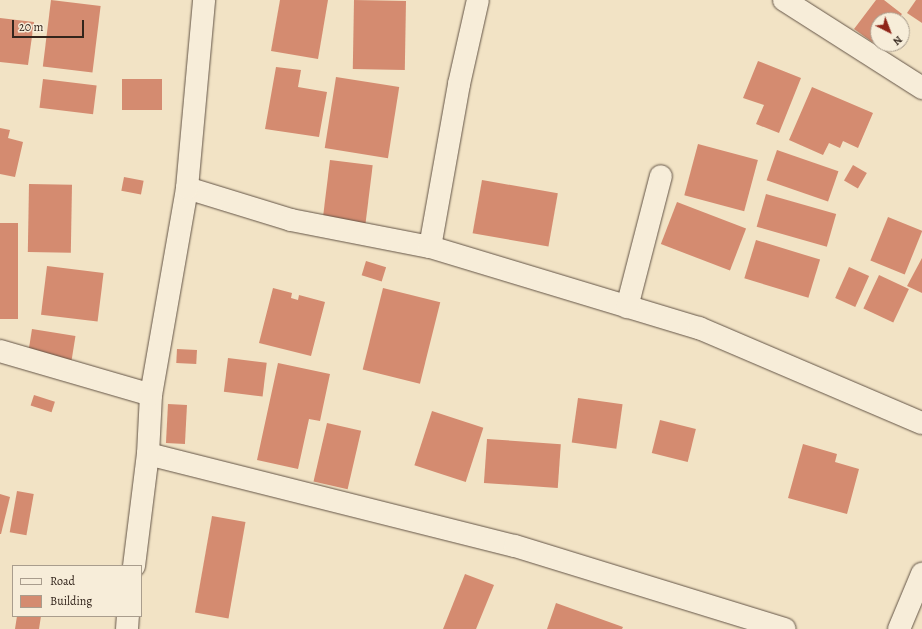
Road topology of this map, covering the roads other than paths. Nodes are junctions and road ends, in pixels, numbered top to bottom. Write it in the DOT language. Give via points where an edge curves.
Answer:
graph roads {
  1 [pos="204,0"];
  2 [pos="478,0"];
  3 [pos="784,0"];
  4 [pos="922,88"];
  5 [pos="661,176"];
  6 [pos="187,188"];
  7 [pos="430,247"];
  8 [pos="627,307"];
  9 [pos="0,351"];
  10 [pos="151,395"];
  11 [pos="922,423"];
  12 [pos="148,454"];
  13 [pos="134,565"];
  14 [pos="922,574"];
  15 [pos="128,617"];
  16 [pos="126,629"];
  17 [pos="784,629"];
  18 [pos="899,629"];
  1 -- 6 [label="street"];
  2 -- 7 [label="street" via="459,84"];
  3 -- 4 [label="street"];
  5 -- 8 [label="street"];
  6 -- 7 [label="street" via="290,220"];
  6 -- 10 [label="street"];
  7 -- 8 [label="street"];
  8 -- 11 [label="street" via="699,328"];
  9 -- 10 [label="street"];
  10 -- 12 [label="street"];
  12 -- 13 [label="street"];
  12 -- 17 [label="street" via="515,546"];
  14 -- 18 [label="street"];
  15 -- 16 [label="street"];
}
